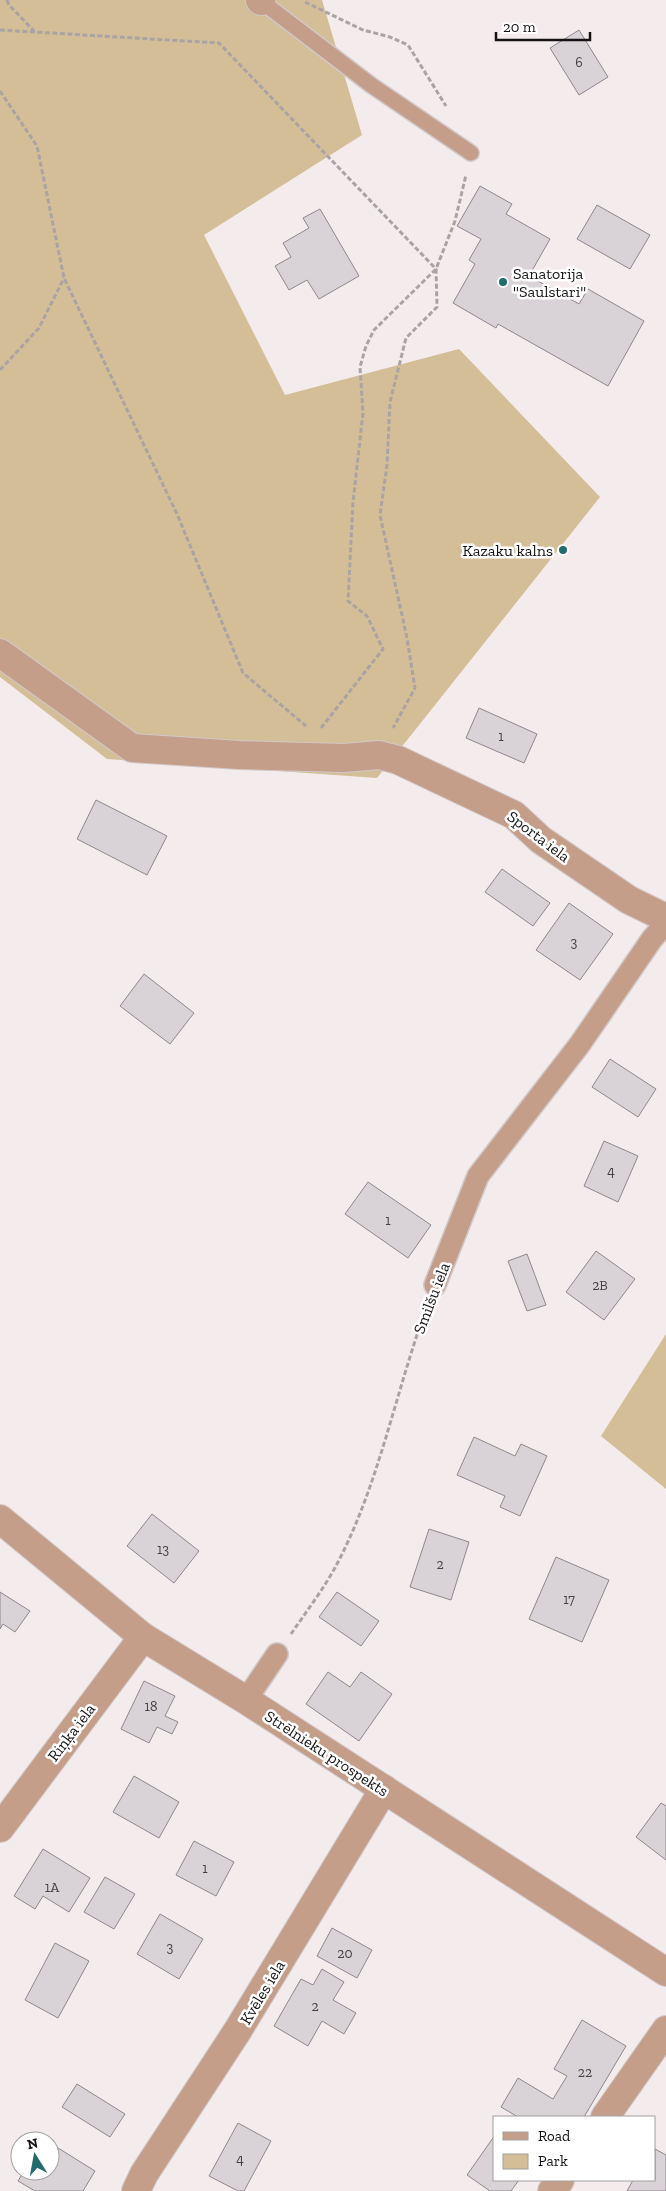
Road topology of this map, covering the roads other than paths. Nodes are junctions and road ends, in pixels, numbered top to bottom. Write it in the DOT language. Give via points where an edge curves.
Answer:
graph roads {
  1 [pos="260,1"];
  2 [pos="471,153"];
  3 [pos="0,653"];
  4 [pos="666,918"];
  5 [pos="666,922"];
  6 [pos="435,1285"];
  7 [pos="0,1519"];
  8 [pos="143,1637"];
  9 [pos="277,1654"];
  10 [pos="246,1700"];
  11 [pos="384,1789"];
  12 [pos="0,1828"];
  13 [pos="666,1972"];
  14 [pos="666,2030"];
  15 [pos="606,2116"];
  16 [pos="136,2191"];
  1 -- 2 [label="lane" via="371,85"];
  3 -- 4 [label="street, Sporta iela" via="132,748 344,758 379,755 398,760 514,814 541,840 629,900"];
  5 -- 6 [label="street, Smilšu iela" via="580,1044 478,1176"];
  7 -- 8 [label="street, Strēlnieku prospekts"];
  8 -- 10 [label="street, Strēlnieku prospekts"];
  8 -- 12 [label="street, Riņķa iela"];
  9 -- 10 [label="street"];
  10 -- 11 [label="street, Strēlnieku prospekts"];
  11 -- 13 [label="street, Strēlnieku prospekts"];
  11 -- 16 [label="street, Kvēles iela"];
  14 -- 15 [label="street"];
}
